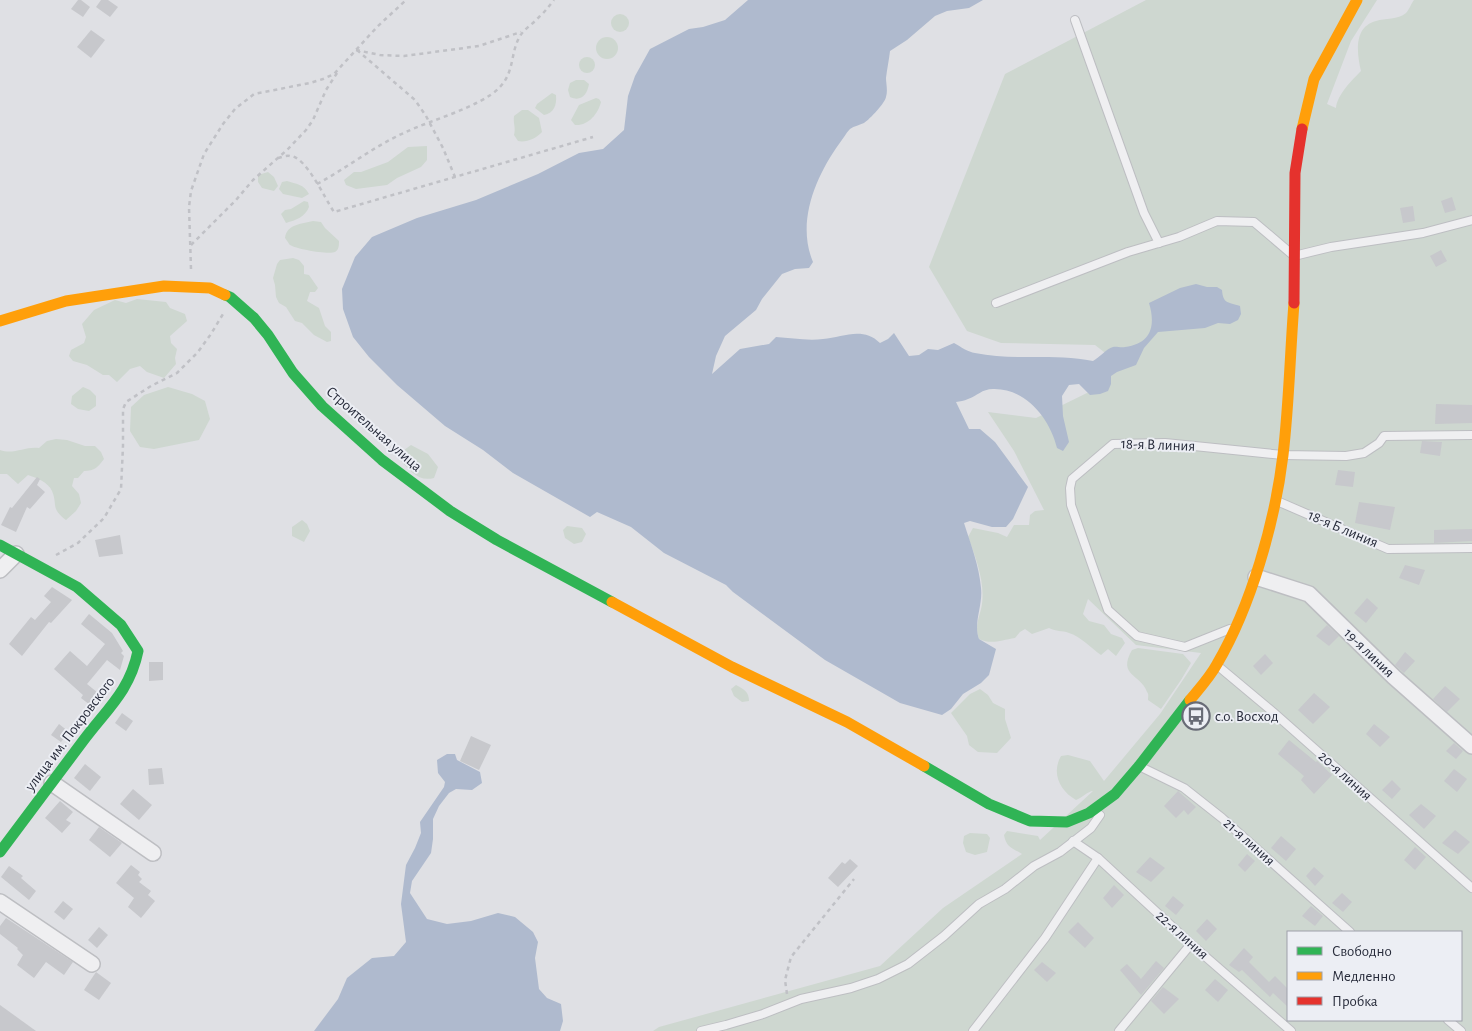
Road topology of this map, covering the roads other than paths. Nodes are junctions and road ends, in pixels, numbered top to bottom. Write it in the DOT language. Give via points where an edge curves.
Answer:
graph roads {
  1 [pos="1357,0"];
  2 [pos="1075,20"];
  3 [pos="1472,220"];
  4 [pos="1159,243"];
  5 [pos="1294,256"];
  6 [pos="996,303"];
  7 [pos="0,321"];
  8 [pos="1472,435"];
  9 [pos="1283,455"];
  10 [pos="1275,501"];
  11 [pos="0,545"];
  12 [pos="1472,548"];
  13 [pos="16,554"];
  14 [pos="0,570"];
  15 [pos="1256,578"];
  16 [pos="1236,626"];
  17 [pos="1216,665"];
  18 [pos="1472,746"];
  19 [pos="1139,766"];
  20 [pos="52,783"];
  21 [pos="1115,794"];
  22 [pos="1073,841"];
  23 [pos="0,852"];
  24 [pos="153,853"];
  25 [pos="1098,858"];
  26 [pos="1472,888"];
  27 [pos="0,902"];
  28 [pos="1349,931"];
  29 [pos="1191,944"];
  30 [pos="92,964"];
  31 [pos="1449,1021"];
  32 [pos="700,1031"];
  33 [pos="973,1031"];
  34 [pos="1119,1031"];
  35 [pos="1290,1031"];
  36 [pos="1461,1031"];
  1 -- 5 [label="street, Строительная улица" via="1314,79 1302,127 1295,173"];
  2 -- 4 [label="lane" via="1144,213"];
  3 -- 5 [label="lane" via="1423,233"];
  4 -- 5 [label="lane" via="1218,221 1254,222"];
  4 -- 6 [label="lane"];
  5 -- 9 [label="street, Строительная улица"];
  7 -- 21 [label="street, Строительная улица" via="66,301 164,286 210,288 230,297 258,324 322,406 382,460 450,511 496,540 732,667 847,722 988,804 1030,821 1067,822 1089,813"];
  8 -- 9 [label="lane, 18-я В линия" via="1384,436 1364,453 1346,456"];
  9 -- 10 [label="street, Строительная улица"];
  9 -- 16 [label="lane, 18-я В линия" via="1126,442 1113,444 1072,479 1071,505 1108,610 1115,617 1137,636 1185,647"];
  10 -- 12 [label="lane, 18-я Б линия" via="1388,549"];
  10 -- 15 [label="street, Строительная улица"];
  11 -- 13 [label="street, улица им. Покровского"];
  13 -- 14 [label="street"];
  13 -- 20 [label="street, улица им. Покровского" via="77,586 121,625 138,651 136,668 122,695"];
  15 -- 16 [label="street, Строительная улица"];
  15 -- 18 [label="street, 19-я линия" via="1309,594 1394,678"];
  16 -- 17 [label="street, Строительная улица"];
  17 -- 19 [label="street, Строительная улица"];
  17 -- 26 [label="lane, 20-я линия"];
  19 -- 21 [label="street, Строительная улица"];
  19 -- 28 [label="lane, 21-я линия" via="1184,788"];
  20 -- 23 [label="street, улица им. Покровского"];
  20 -- 24 [label="street"];
  21 -- 22 [label="lane" via="1090,828"];
  22 -- 25 [label="lane, 22-я линия"];
  22 -- 32 [label="lane" via="979,904 908,964 878,980 801,999 764,1014"];
  25 -- 29 [label="lane, 22-я линия"];
  25 -- 33 [label="lane" via="1045,938"];
  27 -- 30 [label="street"];
  29 -- 34 [label="lane"];
  29 -- 35 [label="lane, 22-я линия"];
  31 -- 36 [label="lane"];
}
